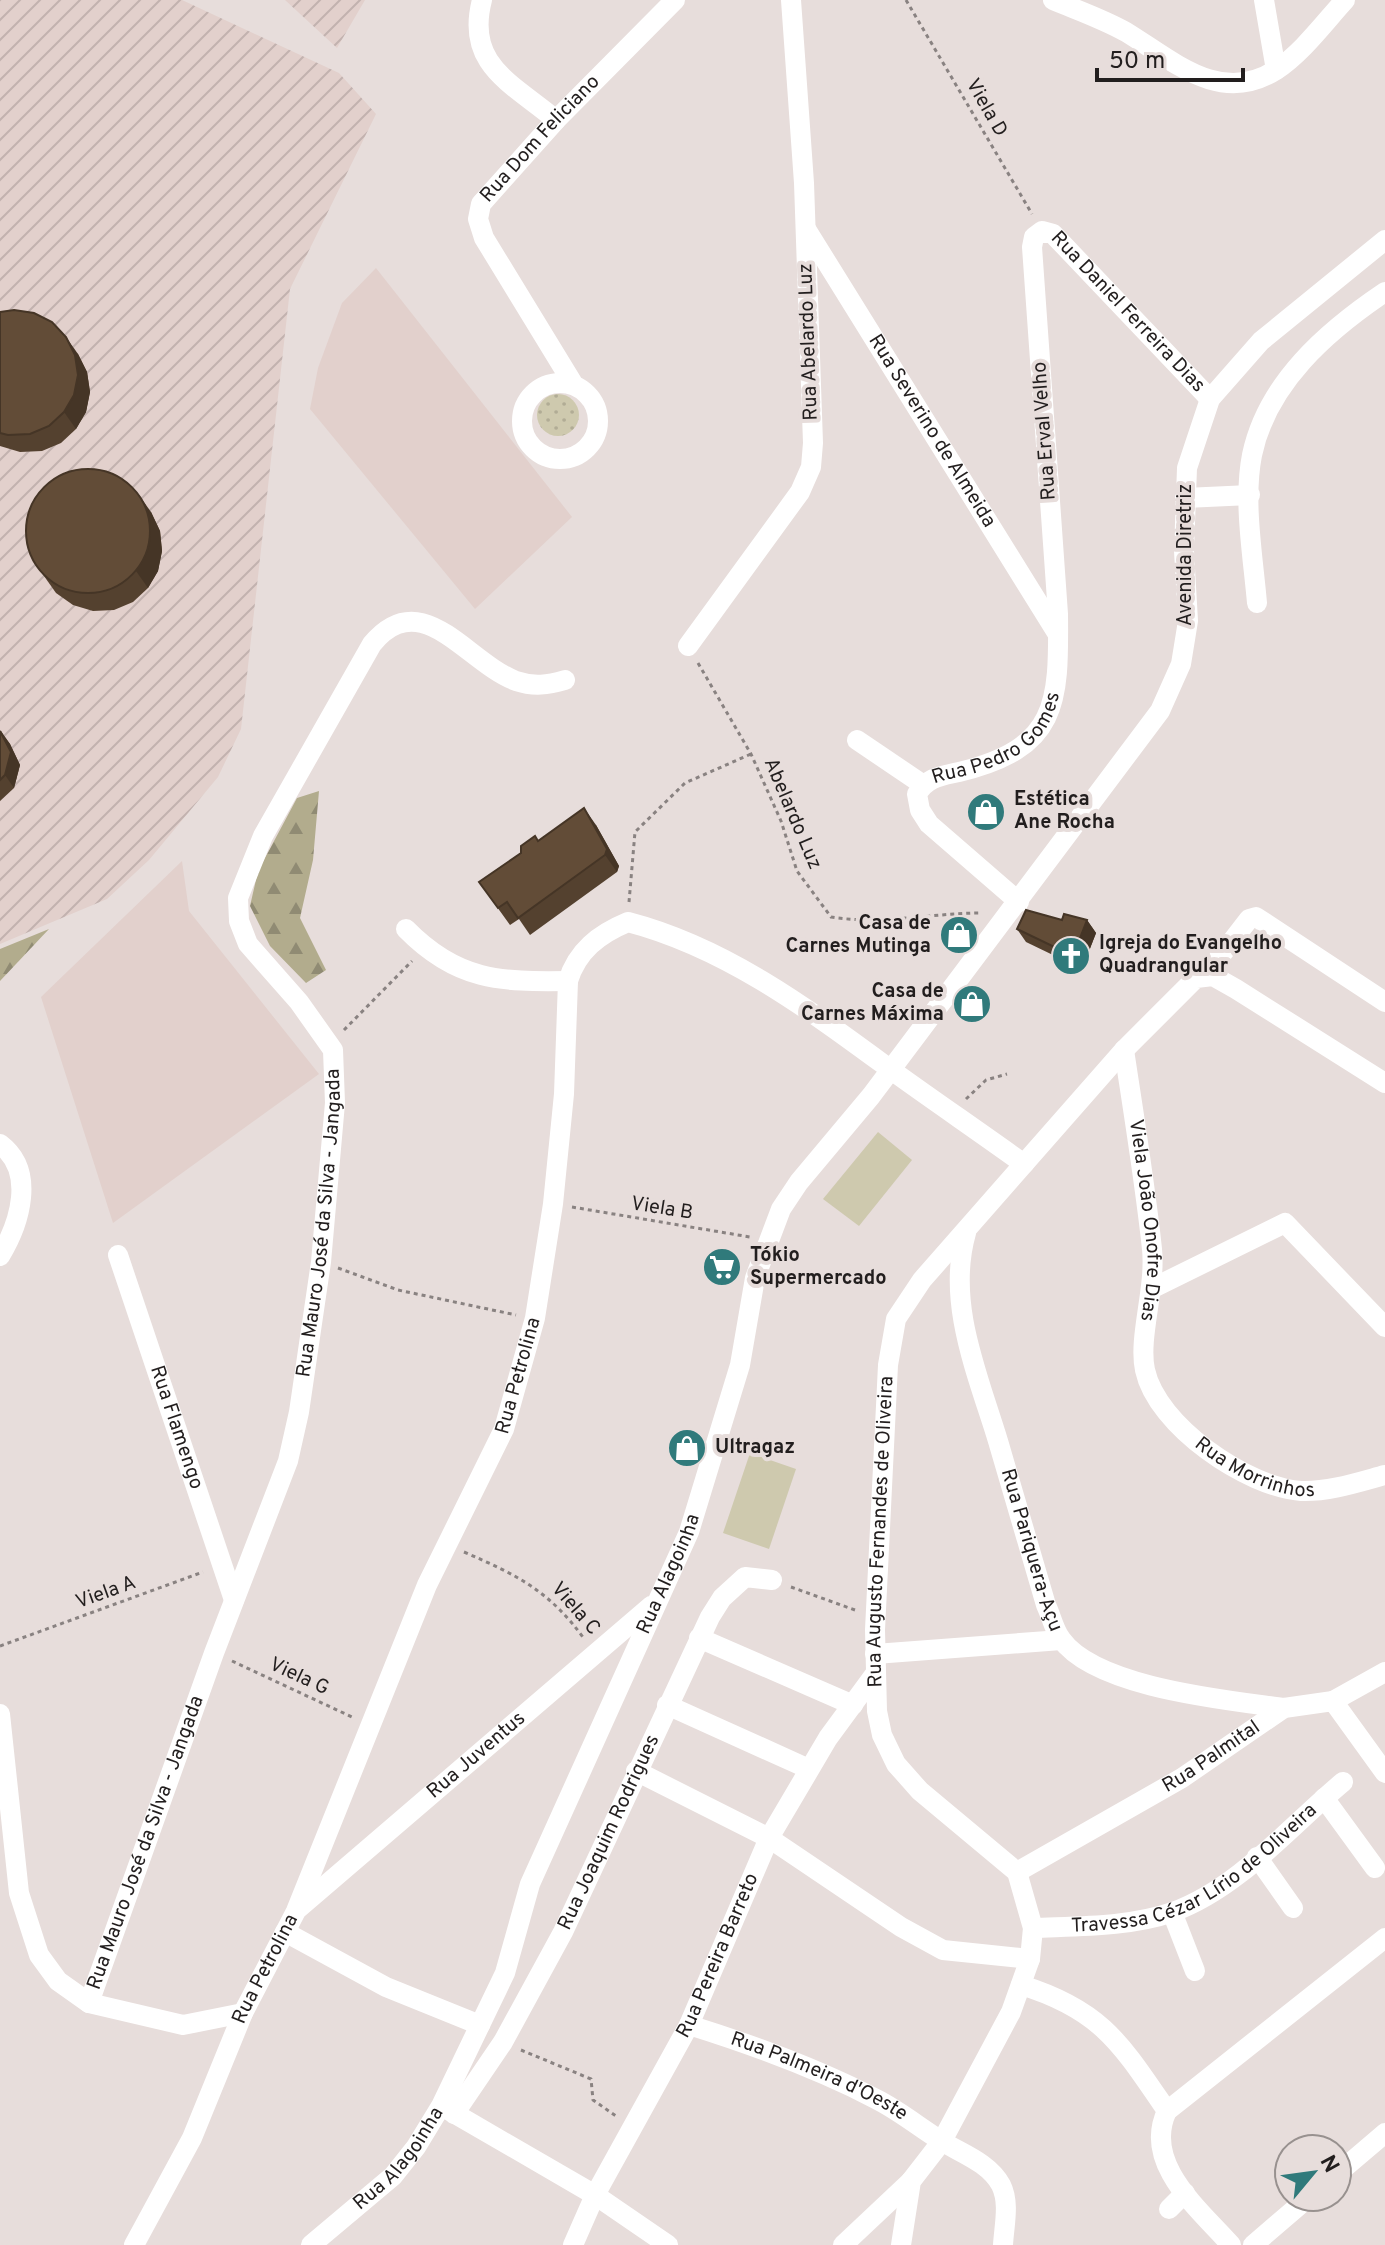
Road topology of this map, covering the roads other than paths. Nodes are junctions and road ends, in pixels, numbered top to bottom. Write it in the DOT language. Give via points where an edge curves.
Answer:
graph roads {
  1 [pos="482,0"];
  2 [pos="675,0"];
  3 [pos="791,0"];
  4 [pos="1053,0"];
  5 [pos="1264,0"];
  6 [pos="1345,0"];
  7 [pos="1276,70"];
  8 [pos="556,120"];
  9 [pos="804,225"];
  10 [pos="1042,231"];
  11 [pos="1385,240"];
  12 [pos="1385,292"];
  13 [pos="572,382"];
  14 [pos="1210,399"];
  15 [pos="1250,495"];
  16 [pos="1185,498"];
  17 [pos="1257,603"];
  18 [pos="1058,635"];
  19 [pos="688,646"];
  20 [pos="565,680"];
  21 [pos="857,740"];
  22 [pos="922,784"];
  23 [pos="1015,908"];
  24 [pos="406,929"];
  25 [pos="1205,976"];
  26 [pos="568,981"];
  27 [pos="1385,1002"];
  28 [pos="1124,1050"];
  29 [pos="890,1070"];
  30 [pos="1385,1083"];
  31 [pos="0,1144"];
  32 [pos="1024,1164"];
  33 [pos="967,1231"];
  34 [pos="118,1255"];
  35 [pos="0,1256"];
  36 [pos="1153,1288"];
  37 [pos="1385,1327"];
  38 [pos="1150,1389"];
  39 [pos="1385,1475"];
  40 [pos="772,1580"];
  41 [pos="234,1600"];
  42 [pos="656,1602"];
  43 [pos="699,1638"];
  44 [pos="1061,1640"];
  45 [pos="875,1664"];
  46 [pos="1385,1672"];
  47 [pos="1333,1701"];
  48 [pos="667,1705"];
  49 [pos="853,1705"];
  50 [pos="1284,1708"];
  51 [pos="0,1714"];
  52 [pos="809,1769"];
  53 [pos="636,1771"];
  54 [pos="1385,1773"];
  55 [pos="1343,1782"];
  56 [pos="1324,1798"];
  57 [pos="769,1838"];
  58 [pos="1257,1857"];
  59 [pos="1375,1868"];
  60 [pos="1017,1872"];
  61 [pos="1293,1908"];
  62 [pos="296,1911"];
  63 [pos="1172,1912"];
  64 [pos="1033,1928"];
  65 [pos="285,1932"];
  66 [pos="1385,1938"];
  67 [pos="1030,1959"];
  68 [pos="1195,1971"];
  69 [pos="505,1973"];
  70 [pos="1021,1985"];
  71 [pos="534,1986"];
  72 [pos="89,2003"];
  73 [pos="243,2013"];
  74 [pos="480,2025"];
  75 [pos="689,2025"];
  76 [pos="448,2110"];
  77 [pos="1167,2111"];
  78 [pos="1385,2133"];
  79 [pos="942,2141"];
  80 [pos="1353,2160"];
  81 [pos="911,2181"];
  82 [pos="1185,2193"];
  83 [pos="595,2195"];
  84 [pos="1169,2209"];
  85 [pos="1290,2213"];
  86 [pos="134,2245"];
  87 [pos="311,2245"];
  88 [pos="573,2245"];
  89 [pos="668,2245"];
  90 [pos="843,2245"];
  91 [pos="901,2245"];
  92 [pos="1003,2245"];
  93 [pos="1231,2245"];
  94 [pos="1253,2245"];
  1 -- 8 [label="street" via="476,37 486,61"];
  2 -- 8 [label="street, Rua Dom Feliciano"];
  3 -- 9 [label="street, Rua Abelardo Luz"];
  4 -- 7 [label="street" via="1124,31 1202,80 1226,84"];
  5 -- 7 [label="street"];
  6 -- 7 [label="street"];
  8 -- 13 [label="street, Rua Dom Feliciano" via="503,176 481,204 478,219 495,259"];
  9 -- 18 [label="street, Rua Severino de Almeida"];
  9 -- 19 [label="street, Rua Abelardo Luz" via="811,467 800,492"];
  10 -- 14 [label="street, Rua Daniel Ferreira Dias" via="1053,234"];
  10 -- 18 [label="street, Rua Erval Velho" via="1032,247"];
  11 -- 14 [label="street, Avenida Diretriz" via="1261,341"];
  12 -- 15 [label="street" via="1325,336 1291,375 1265,419 1252,456"];
  14 -- 16 [label="street, Avenida Diretriz" via="1191,455"];
  15 -- 16 [label="street"];
  15 -- 17 [label="street"];
  16 -- 23 [label="street, Avenida Diretriz" via="1188,621 1181,664 1160,711"];
  18 -- 22 [label="street, Rua Pedro Gomes" via="1054,702 1028,744 1008,757"];
  20 -- 41 [label="street, Rua Mauro José da Silva - Jangada" via="542,686 515,680 417,621 400,620 385,628 263,836 238,898 248,944 330,1044 336,1078 307,1370 288,1461"];
  21 -- 22 [label="street, Rua Pedro Gomes"];
  22 -- 23 [label="street, Rua Pedro Gomes" via="918,802 929,824"];
  23 -- 29 [label="street, Rua Alagoinha"];
  24 -- 26 [label="street" via="425,948 475,976"];
  25 -- 27 [label="street, Rua Augusto Fernandes de Oliveira" via="1256,917"];
  25 -- 28 [label="street, Rua Augusto Fernandes de Oliveira" via="1189,983"];
  25 -- 30 [label="street" via="1236,989"];
  26 -- 29 [label="street, Rua Petrolina" via="587,946 628,922 736,966 800,1004"];
  26 -- 62 [label="street, Rua Petrolina" via="553,1204 535,1318 504,1429 445,1545"];
  28 -- 32 [label="street, Rua Augusto Fernandes de Oliveira"];
  28 -- 36 [label="street, Viela João Onofre Dias"];
  29 -- 32 [label="street"];
  29 -- 42 [label="street, Rua Alagoinha" via="799,1182 767,1240 726,1418 689,1532"];
  31 -- 35 [label="street" via="20,1168 21,1184 13,1232"];
  32 -- 33 [label="street, Rua Augusto Fernandes de Oliveira"];
  33 -- 44 [label="street, Rua Pariquera-Açu" via="959,1299 970,1349"];
  33 -- 45 [label="street, Rua Augusto Fernandes de Oliveira" via="907,1300 892,1336"];
  34 -- 41 [label="street, Rua Flamengo"];
  36 -- 37 [label="street" via="1285,1223"];
  36 -- 38 [label="street, Viela João Onofre Dias" via="1144,1342"];
  38 -- 39 [label="street, Rua Morrinhos" via="1216,1456 1273,1487 1303,1491"];
  40 -- 43 [label="street, Rua Joaquim Rodrigues" via="754,1575 734,1584"];
  41 -- 72 [label="street, Rua Mauro José da Silva - Jangada"];
  42 -- 62 [label="street, Rua Juventus"];
  42 -- 69 [label="street, Rua Alagoinha" via="530,1884"];
  43 -- 48 [label="street, Rua Joaquim Rodrigues"];
  43 -- 49 [label="street"];
  44 -- 45 [label="street"];
  44 -- 50 [label="street, Rua Pariquera-Açu" via="1092,1665 1143,1684"];
  45 -- 49 [label="street, Rua Pereira Barreto"];
  45 -- 60 [label="street, Rua Augusto Fernandes de Oliveira" via="882,1735 896,1764 920,1791"];
  46 -- 47 [label="street"];
  47 -- 50 [label="street, Rua Palmital"];
  47 -- 54 [label="street"];
  48 -- 52 [label="street"];
  48 -- 53 [label="street, Rua Joaquim Rodrigues"];
  49 -- 52 [label="street, Rua Pereira Barreto"];
  50 -- 60 [label="street, Rua Palmital" via="1182,1778"];
  51 -- 72 [label="street" via="19,1893 28,1928 58,1981"];
  52 -- 57 [label="street, Rua Pereira Barreto"];
  53 -- 57 [label="street"];
  53 -- 71 [label="street, Rua Joaquim Rodrigues"];
  55 -- 56 [label="street, Travessa Cézar Lírio de Oliveira"];
  56 -- 58 [label="street, Travessa Cézar Lírio de Oliveira"];
  56 -- 59 [label="street"];
  57 -- 67 [label="street" via="943,1950"];
  57 -- 75 [label="street, Rua Pereira Barreto"];
  58 -- 61 [label="street"];
  58 -- 63 [label="street, Travessa Cézar Lírio de Oliveira" via="1212,1892"];
  60 -- 64 [label="street"];
  62 -- 65 [label="street, Rua Petrolina"];
  63 -- 64 [label="street, Travessa Cézar Lírio de Oliveira" via="1116,1924"];
  63 -- 68 [label="street"];
  64 -- 67 [label="street"];
  65 -- 73 [label="street, Rua Petrolina"];
  65 -- 74 [label="street" via="386,1987"];
  66 -- 77 [label="street"];
  67 -- 70 [label="street"];
  69 -- 71 [label="street"];
  69 -- 74 [label="street, Rua Alagoinha"];
  70 -- 77 [label="street" via="1056,1996 1099,2021"];
  70 -- 79 [label="street"];
  71 -- 76 [label="street, Rua Joaquim Rodrigues" via="503,2042"];
  72 -- 73 [label="street" via="183,2025"];
  73 -- 86 [label="street, Rua Petrolina" via="192,2138"];
  74 -- 76 [label="street, Rua Alagoinha"];
  75 -- 79 [label="street, Rua Palmeira d'Oeste" via="833,2078"];
  75 -- 83 [label="street, Rua Pereira Barreto"];
  76 -- 83 [label="street"];
  76 -- 87 [label="street, Rua Alagoinha" via="393,2176"];
  77 -- 82 [label="street" via="1160,2125 1161,2153"];
  78 -- 80 [label="street"];
  79 -- 81 [label="street"];
  79 -- 92 [label="street, Rua Palmeira d'Oeste" via="992,2172 1002,2188"];
  81 -- 90 [label="street"];
  81 -- 91 [label="street"];
  82 -- 84 [label="street"];
  82 -- 93 [label="street"];
  83 -- 88 [label="street, Rua Pereira Barreto"];
  83 -- 89 [label="street"];
  85 -- 94 [label="street"];
}
